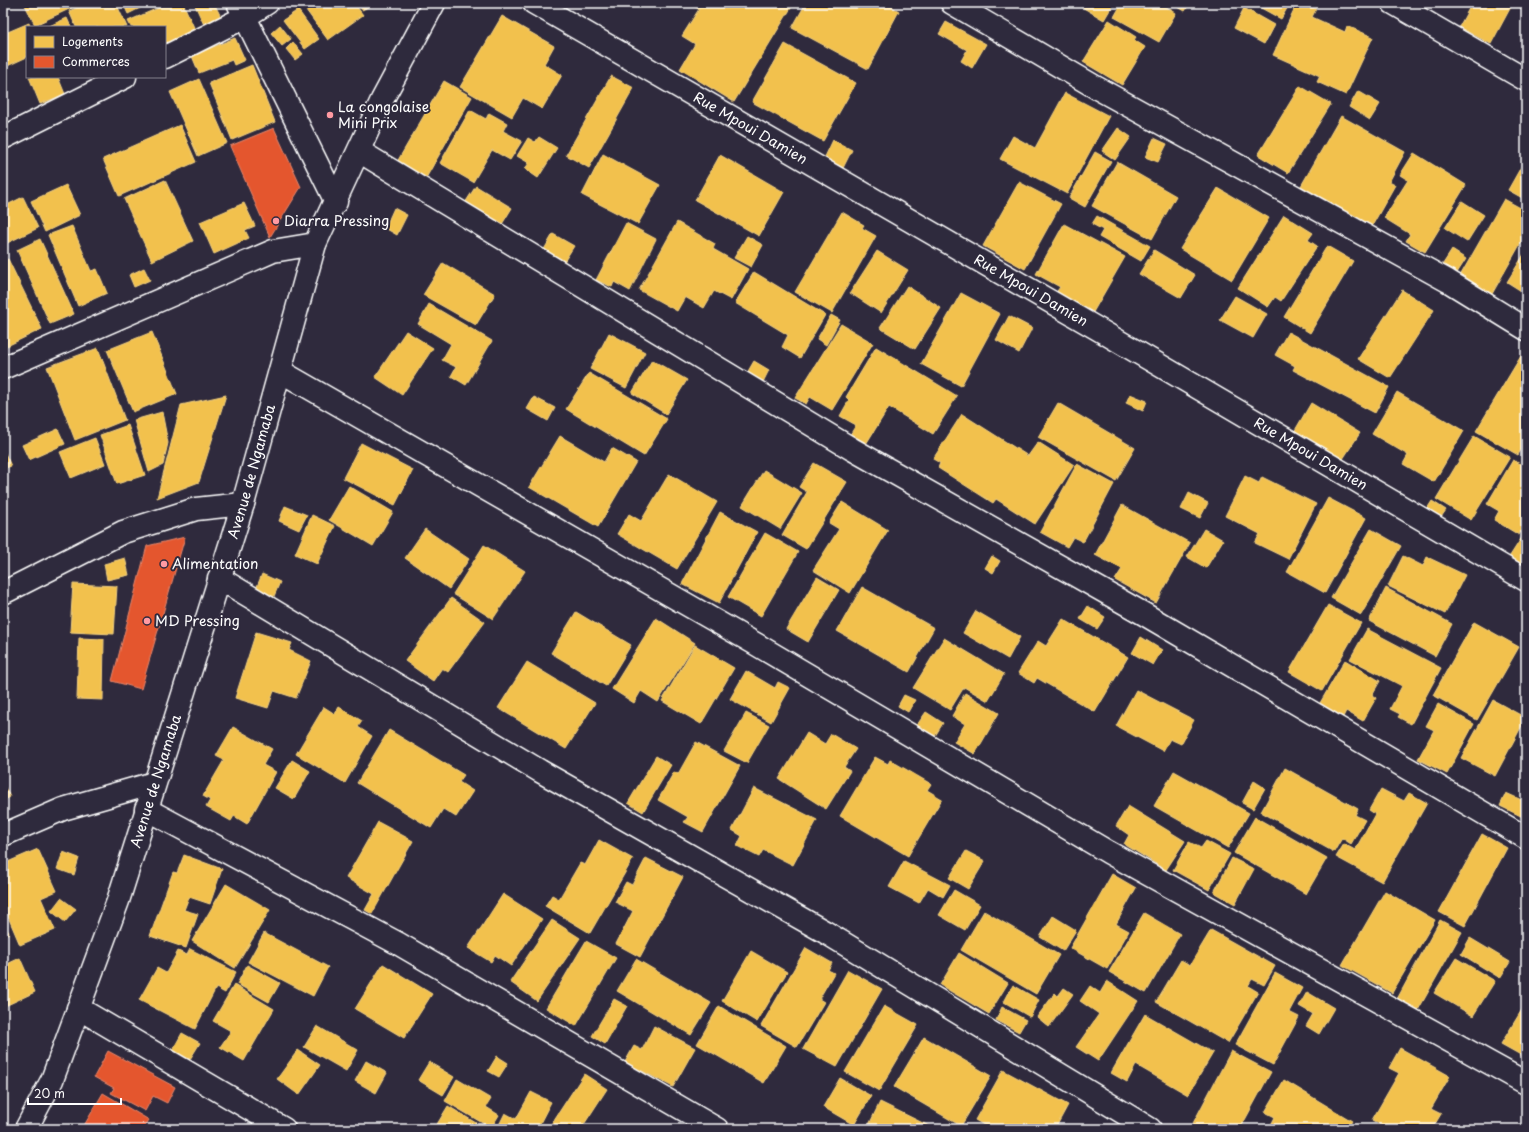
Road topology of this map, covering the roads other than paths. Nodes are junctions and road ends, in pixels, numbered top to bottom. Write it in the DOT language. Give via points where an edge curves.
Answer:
graph roads {
  1 [pos="267,3"];
  2 [pos="434,3"];
  3 [pos="534,3"];
  4 [pos="952,3"];
  5 [pos="1393,3"];
  6 [pos="242,10"];
  7 [pos="166,56"];
  8 [pos="123,78"];
  9 [pos="1526,80"];
  10 [pos="3,138"];
  11 [pos="359,151"];
  12 [pos="336,202"];
  13 [pos="315,244"];
  14 [pos="1526,328"];
  15 [pos="3,368"];
  16 [pos="280,371"];
  17 [pos="243,504"];
  18 [pos="219,578"];
  19 [pos="1526,580"];
  20 [pos="3,593"];
  21 [pos="154,783"];
  22 [pos="146,809"];
  23 [pos="3,834"];
  24 [pos="1526,838"];
  25 [pos="78,1008"];
  26 [pos="1526,1083"];
  27 [pos="26,1129"];
  28 [pos="284,1129"];
  29 [pos="717,1129"];
  30 [pos="1150,1129"];
  1 -- 6 [label="street"];
  2 -- 11 [label="street, Avenue de Ngamaba" via="382,100"];
  3 -- 19 [label="street, Rue Mpoui Damien"];
  4 -- 14 [label="street" via="1097,88 1448,281"];
  5 -- 9 [label="street"];
  6 -- 7 [label="street"];
  6 -- 12 [label="street"];
  8 -- 10 [label="street"];
  11 -- 12 [label="street, Avenue de Ngamaba"];
  11 -- 24 [label="street" via="852,449 1144,614"];
  12 -- 13 [label="street, Avenue de Ngamaba"];
  13 -- 15 [label="street" via="273,251"];
  13 -- 16 [label="street, Avenue de Ngamaba"];
  16 -- 17 [label="street, Avenue de Ngamaba"];
  16 -- 26 [label="street" via="747,639 1108,852"];
  17 -- 18 [label="street, Avenue de Ngamaba"];
  17 -- 20 [label="street" via="196,509 122,532"];
  18 -- 21 [label="street, Avenue de Ngamaba"];
  18 -- 30 [label="street" via="540,771 825,932"];
  21 -- 22 [label="street, Avenue de Ngamaba"];
  21 -- 23 [label="street" via="64,809"];
  22 -- 25 [label="street, Avenue de Ngamaba" via="118,901"];
  22 -- 29 [label="street" via="399,944"];
  25 -- 27 [label="street, Avenue de Ngamaba" via="52,1080"];
  25 -- 28 [label="street"];
}
